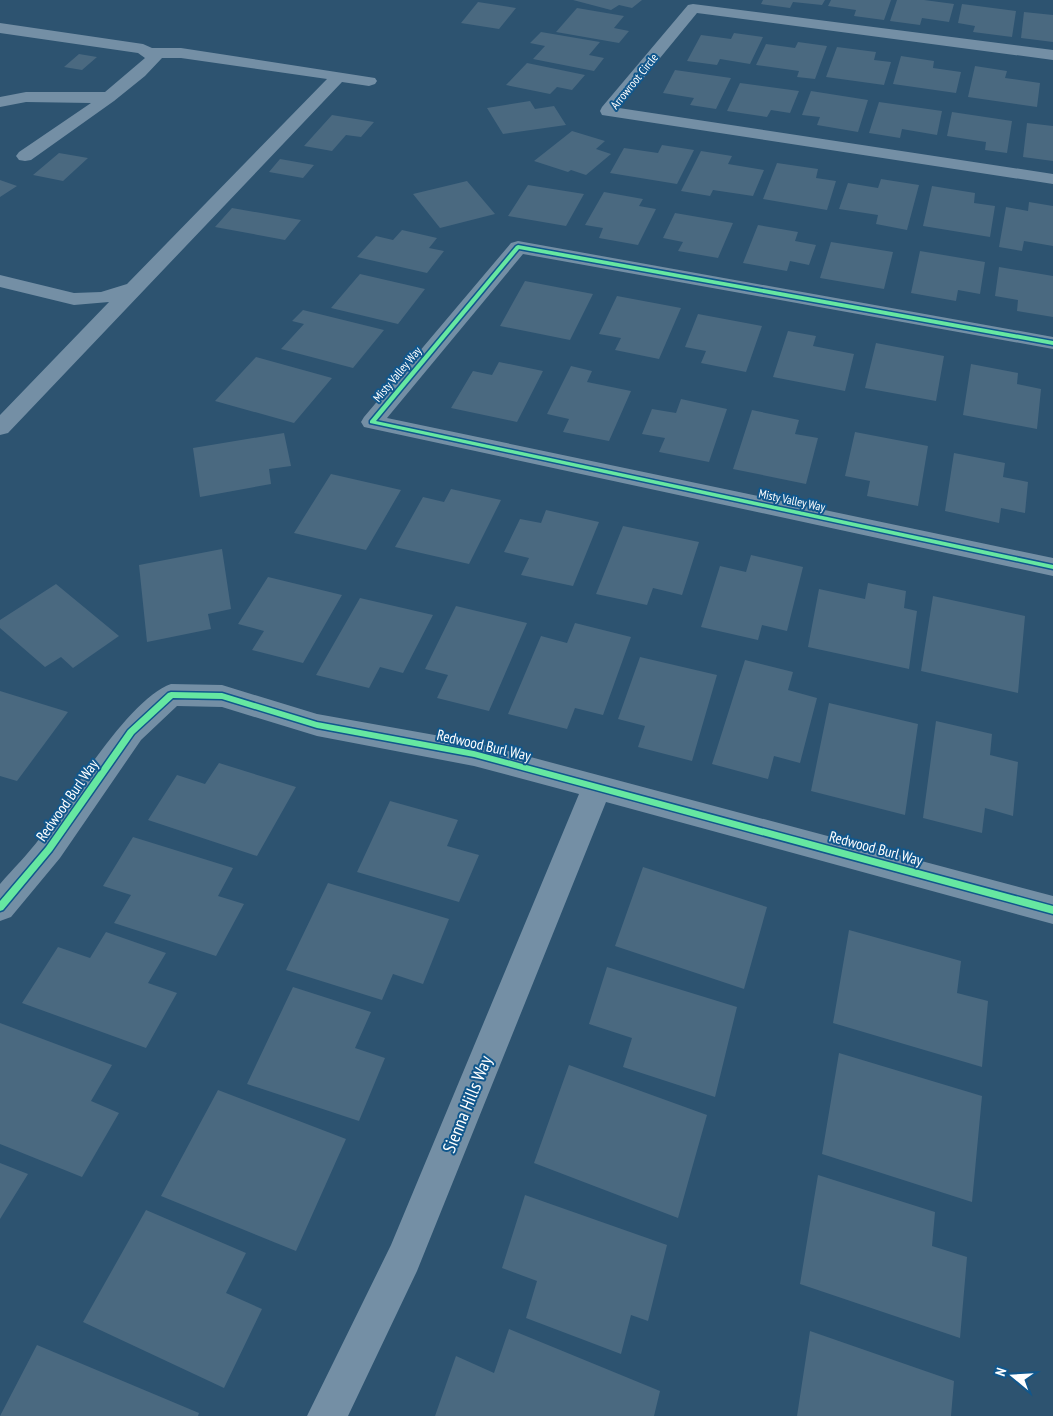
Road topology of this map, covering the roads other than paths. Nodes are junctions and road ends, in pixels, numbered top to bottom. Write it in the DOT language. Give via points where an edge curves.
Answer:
graph roads {
  1 [pos="0,28"];
  2 [pos="148,53"];
  3 [pos="1053,55"];
  4 [pos="339,76"];
  5 [pos="369,80"];
  6 [pos="109,97"];
  7 [pos="0,102"];
  8 [pos="25,156"];
  9 [pos="1053,179"];
  10 [pos="0,281"];
  11 [pos="136,287"];
  12 [pos="1053,343"];
  13 [pos="0,428"];
  14 [pos="1053,568"];
  15 [pos="597,787"];
  16 [pos="0,907"];
  17 [pos="1053,910"];
  18 [pos="327,1416"];
  1 -- 2 [label="street" via="143,49"];
  2 -- 4 [label="street" via="181,53"];
  2 -- 6 [label="street" via="154,58"];
  3 -- 9 [label="street, Arrowroot Circle" via="693,8 608,111"];
  4 -- 5 [label="street"];
  4 -- 11 [label="street"];
  6 -- 7 [label="street" via="28,97"];
  6 -- 8 [label="street"];
  10 -- 11 [label="street" via="74,299 103,298"];
  11 -- 13 [label="street"];
  12 -- 14 [label="street, Misty Valley Way" via="518,247 372,422"];
  15 -- 16 [label="street, Redwood Burl Way" via="474,754 317,725 222,696 171,695 131,732 49,849"];
  15 -- 17 [label="street, Redwood Burl Way"];
  15 -- 18 [label="street, Sienna Hills Way" via="404,1258"];
}
